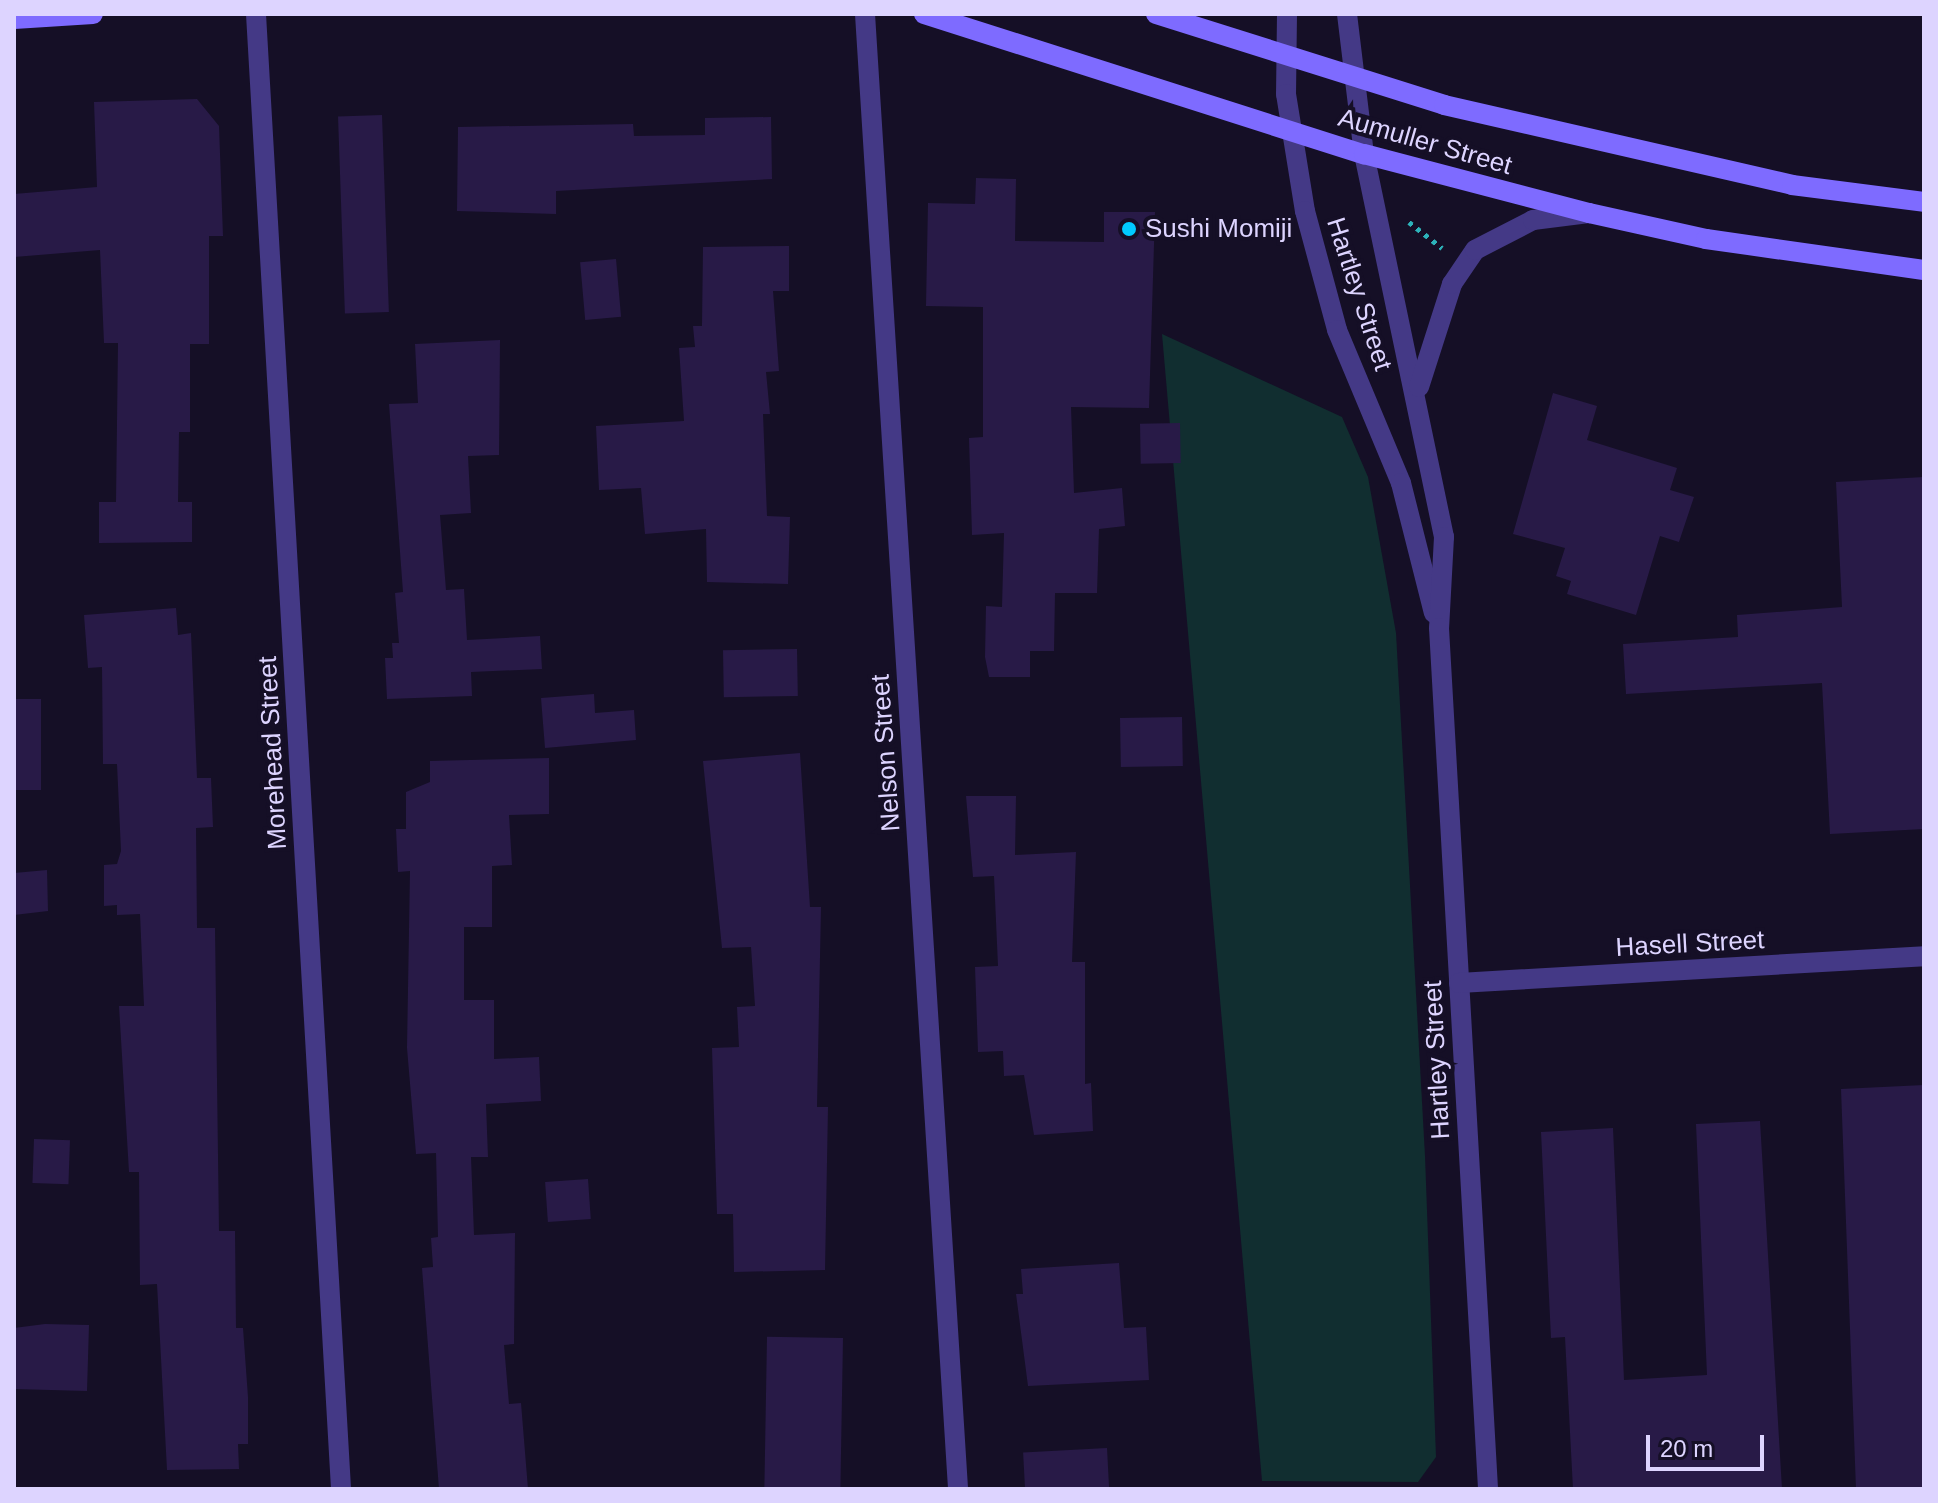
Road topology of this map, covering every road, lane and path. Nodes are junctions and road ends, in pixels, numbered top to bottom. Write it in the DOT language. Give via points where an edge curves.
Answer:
graph roads {
  1 [pos="93,14"];
  2 [pos="256,14"];
  3 [pos="865,14"];
  4 [pos="924,14"];
  5 [pos="1156,14"];
  6 [pos="1287,14"];
  7 [pos="1347,14"];
  8 [pos="14,19"];
  9 [pos="1284,54"];
  10 [pos="1358,79"];
  11 [pos="1290,129"];
  12 [pos="1364,154"];
  13 [pos="1924,202"];
  14 [pos="1589,213"];
  15 [pos="1402,217"];
  16 [pos="1442,248"];
  17 [pos="1924,270"];
  18 [pos="1417,392"];
  19 [pos="1439,628"];
  20 [pos="1924,956"];
  21 [pos="1459,983"];
  22 [pos="341,1489"];
  23 [pos="958,1489"];
  24 [pos="1488,1489"];
  1 -- 8 [label="main road"];
  2 -- 22 [label="street, Morehead Street"];
  3 -- 23 [label="street, Nelson Street"];
  4 -- 11 [label="main road, Aumuller Street"];
  5 -- 9 [label="main road, Aumuller Street"];
  6 -- 9 [label="street, Hartley Street"];
  7 -- 10 [label="street, Hartley Street"];
  9 -- 10 [label="main road, Aumuller Street"];
  9 -- 11 [label="street, Hartley Street"];
  10 -- 12 [label="street, Hartley Street"];
  10 -- 13 [label="main road, Aumuller Street" via="1706,167"];
  11 -- 12 [label="main road, Aumuller Street"];
  11 -- 19 [label="street, Hartley Street" via="1337,330 1401,483"];
  12 -- 14 [label="main road, Aumuller Street"];
  12 -- 18 [label="street, Hartley Street"];
  14 -- 17 [label="main road, Aumuller Street" via="1706,239"];
  14 -- 18 [label="street, Hartley Street" via="1533,220 1475,250 1438,320"];
  15 -- 16 [label="path"];
  18 -- 19 [label="street, Hartley Street" via="1444,537"];
  19 -- 21 [label="street, Hartley Street"];
  20 -- 21 [label="street, Hasell Street"];
  21 -- 24 [label="street, Hartley Street"];
}
